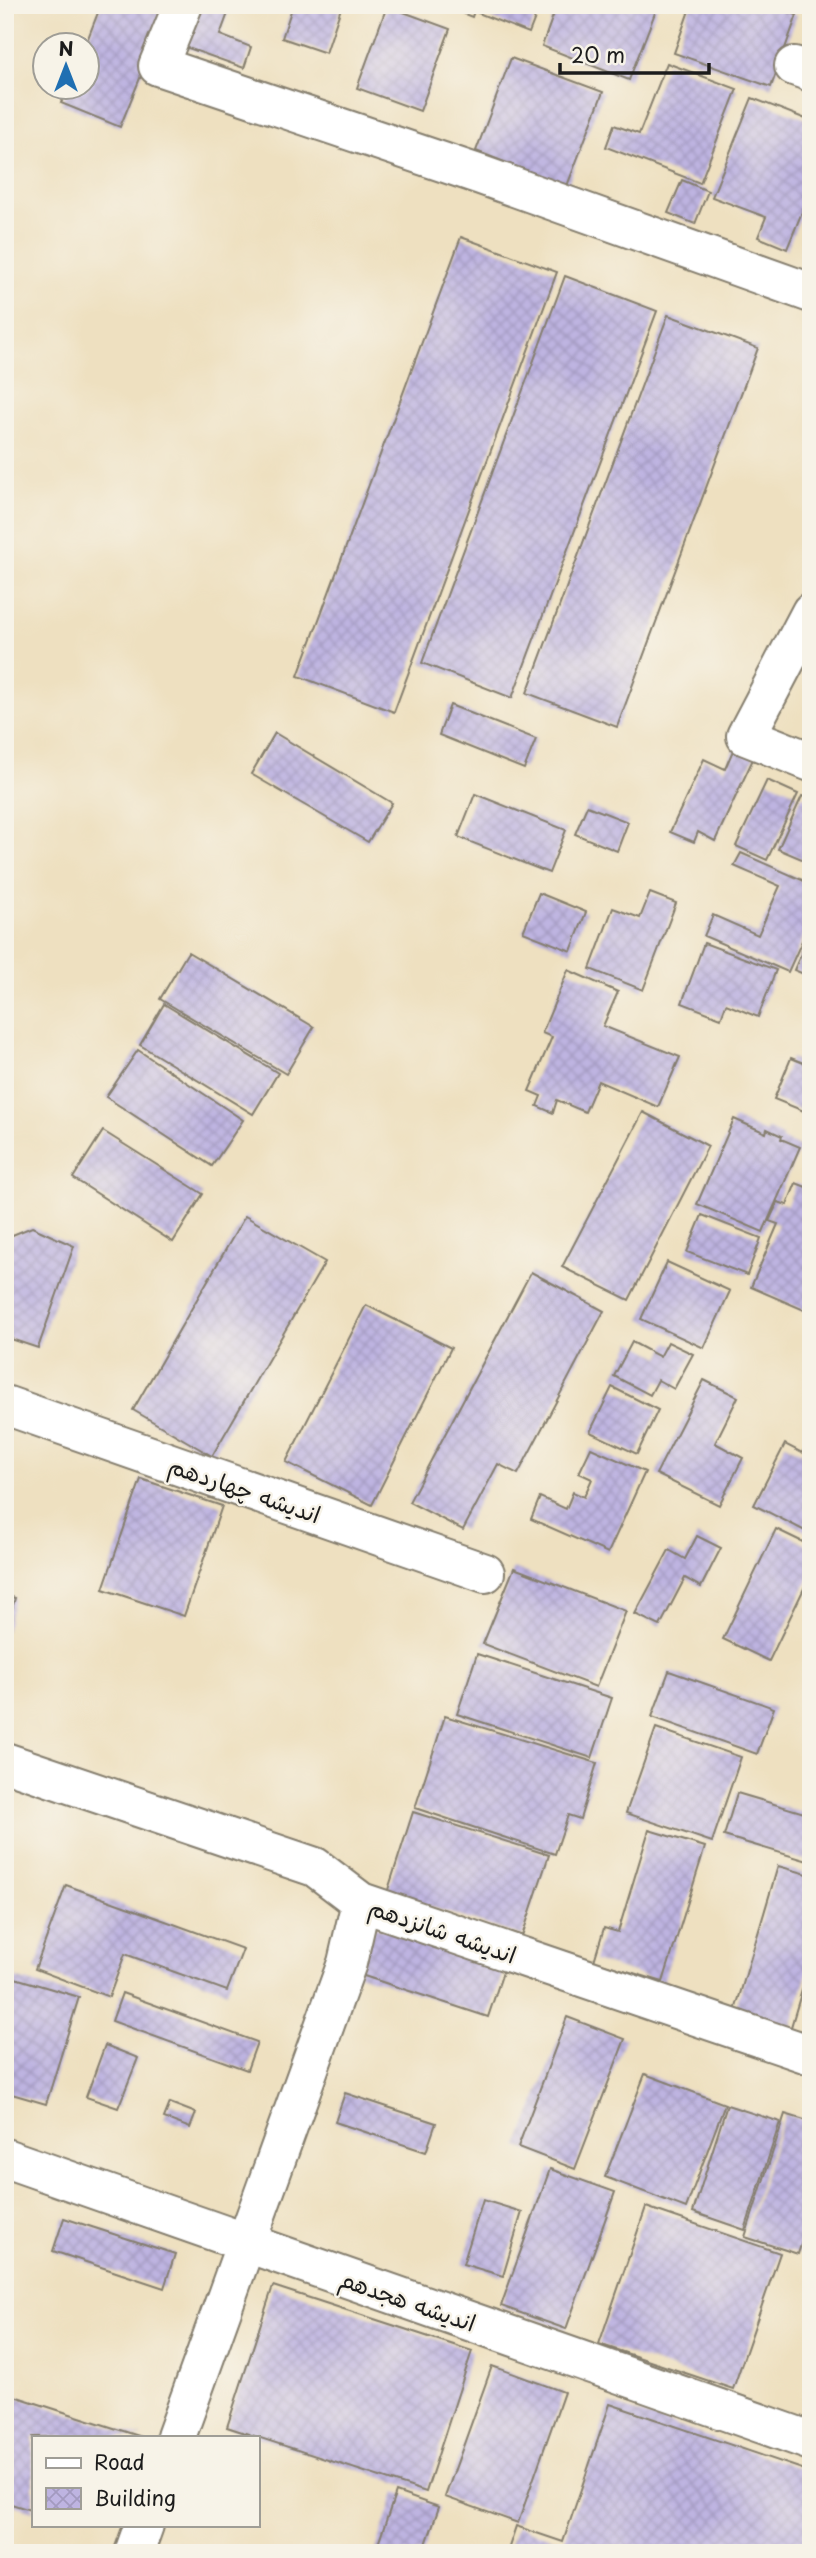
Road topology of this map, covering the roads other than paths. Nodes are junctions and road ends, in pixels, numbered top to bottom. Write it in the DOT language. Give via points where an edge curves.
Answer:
graph roads {
  1 [pos="183,5"];
  2 [pos="811,293"];
  3 [pos="811,612"];
  4 [pos="811,762"];
  5 [pos="5,1405"];
  6 [pos="485,1573"];
  7 [pos="5,1762"];
  8 [pos="361,1902"];
  9 [pos="811,2055"];
  10 [pos="5,2158"];
  11 [pos="246,2243"];
  12 [pos="176,2436"];
  13 [pos="811,2441"];
  14 [pos="144,2526"];
  15 [pos="134,2553"];
  1 -- 2 [label="street" via="158,66"];
  3 -- 4 [label="street" via="746,736"];
  5 -- 6 [label="street, اندیشه چهاردهم"];
  7 -- 8 [label="street, اندیشه شانزدهم" via="315,1867"];
  8 -- 9 [label="street, اندیشه شانزدهم"];
  8 -- 11 [label="street" via="347,1963"];
  10 -- 11 [label="street, اندیشه هجدهم"];
  11 -- 12 [label="street"];
  11 -- 13 [label="street, اندیشه هجدهم"];
  14 -- 15 [label="street"];
}
